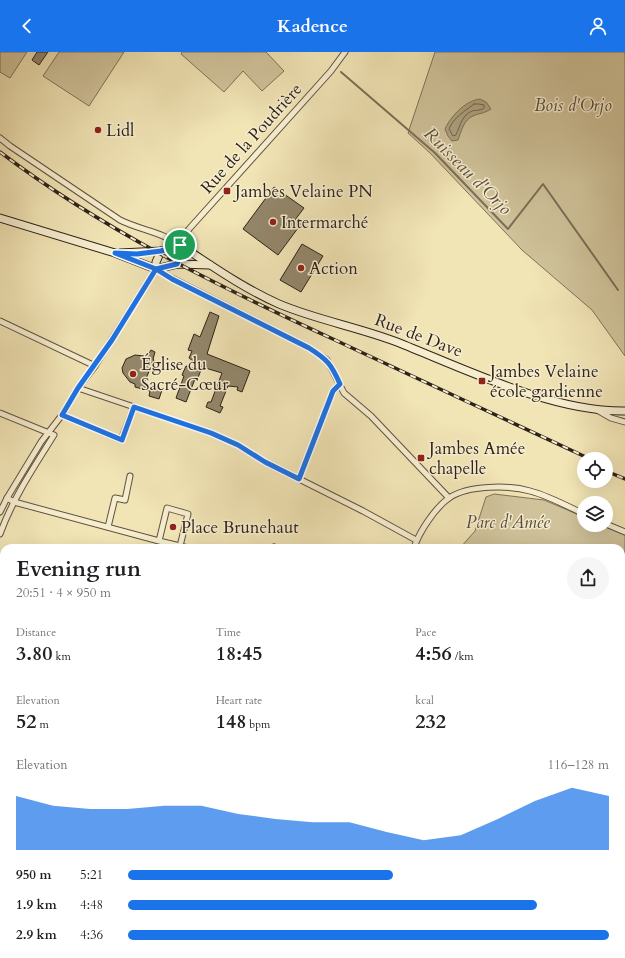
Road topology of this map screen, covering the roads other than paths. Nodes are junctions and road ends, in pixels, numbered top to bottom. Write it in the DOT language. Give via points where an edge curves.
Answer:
graph roads {
  1 [pos="345,52"];
  2 [pos="0,138"];
  3 [pos="1,220"];
  4 [pos="180,245"];
  5 [pos="161,251"];
  6 [pos="115,253"];
  7 [pos="177,264"];
  8 [pos="210,265"];
  9 [pos="156,269"];
  10 [pos="0,321"];
  11 [pos="95,366"];
  12 [pos="340,384"];
  13 [pos="78,388"];
  14 [pos="134,407"];
  15 [pos="596,409"];
  16 [pos="625,411"];
  17 [pos="0,413"];
  18 [pos="62,415"];
  19 [pos="625,422"];
  20 [pos="48,432"];
  21 [pos="130,476"];
  22 [pos="299,479"];
  23 [pos="6,498"];
  24 [pos="449,498"];
  25 [pos="14,502"];
  26 [pos="577,511"];
  27 [pos="0,512"];
  28 [pos="108,527"];
  29 [pos="613,527"];
  30 [pos="625,532"];
  31 [pos="0,534"];
  32 [pos="158,540"];
  33 [pos="416,540"];
  34 [pos="173,544"];
  35 [pos="180,544"];
  36 [pos="415,544"];
  1 -- 4 [label="street, Rue de la Poudrière" via="331,71 188,228"];
  2 -- 4 [label="street" via="120,220 166,236"];
  3 -- 6 [label="main road"];
  4 -- 5 [label="main road"];
  4 -- 7 [label="main road" via="181,252"];
  4 -- 8 [label="main road, Rue de Dave"];
  5 -- 6 [label="main road"];
  5 -- 9 [label="main road"];
  6 -- 9 [label="main road"];
  7 -- 8 [label="main road"];
  7 -- 9 [label="main road"];
  8 -- 15 [label="main road, Rue de Dave" via="246,288 295,310 379,335 524,391"];
  9 -- 11 [label="street"];
  9 -- 12 [label="street" via="309,348 327,360"];
  10 -- 11 [label="street"];
  11 -- 13 [label="street"];
  12 -- 22 [label="street" via="333,391"];
  12 -- 24 [label="street" via="344,392 371,416"];
  13 -- 14 [label="street"];
  13 -- 18 [label="street"];
  14 -- 18 [label="street" via="122,440"];
  14 -- 22 [label="street" via="211,433"];
  15 -- 16 [label="main road, Rue de Dave"];
  15 -- 19 [label="street" via="611,418"];
  17 -- 20 [label="street"];
  18 -- 20 [label="street"];
  20 -- 23 [label="street"];
  20 -- 25 [label="street" via="54,435"];
  21 -- 28 [label="street" via="125,500 115,498"];
  22 -- 33 [label="street"];
  23 -- 25 [label="street"];
  23 -- 27 [label="street"];
  24 -- 26 [label="street" via="488,487 512,488 545,496"];
  24 -- 33 [label="street" via="431,517"];
  25 -- 28 [label="street"];
  25 -- 31 [label="street"];
  28 -- 32 [label="street"];
  29 -- 30 [label="street"];
  32 -- 34 [label="street"];
  32 -- 35 [label="street" via="166,508 188,514"];
  33 -- 36 [label="street"];
}
